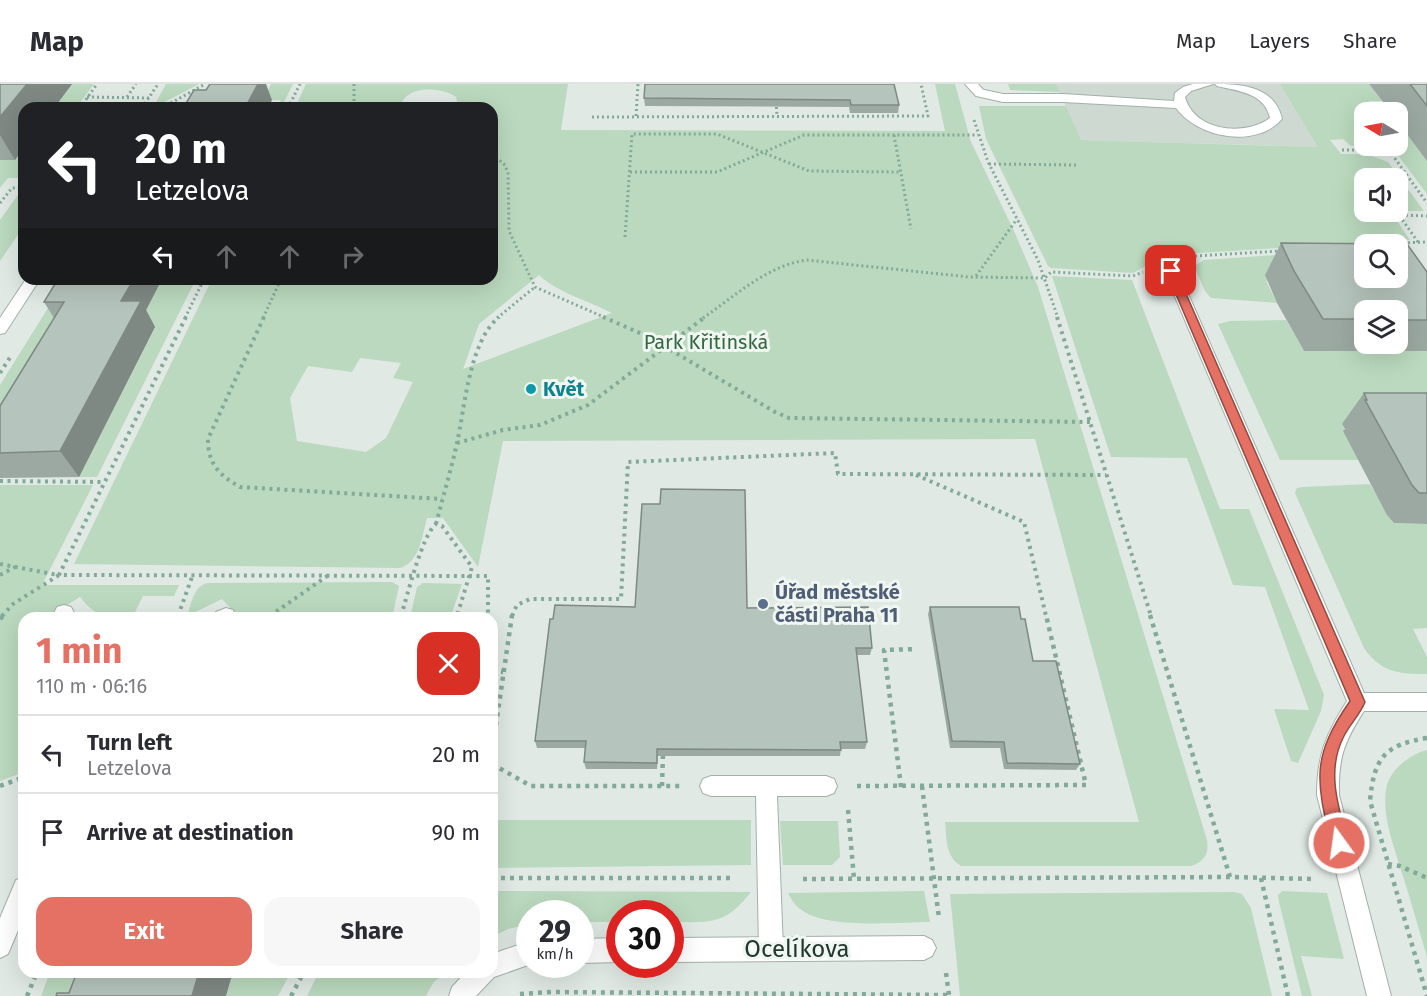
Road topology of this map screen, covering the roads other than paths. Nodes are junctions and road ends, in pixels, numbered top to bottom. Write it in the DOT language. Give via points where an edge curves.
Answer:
graph roads {
  1 [pos="971,84"];
  2 [pos="1208,84"];
  3 [pos="1221,84"];
  4 [pos="1179,105"];
  5 [pos="1171,271"];
  6 [pos="29,285"];
  7 [pos="0,329"];
  8 [pos="1358,702"];
  9 [pos="1427,702"];
  10 [pos="711,786"];
  11 [pos="766,786"];
  12 [pos="826,786"];
  13 [pos="18,902"];
  14 [pos="0,946"];
  15 [pos="924,948"];
  16 [pos="771,949"];
  17 [pos="684,950"];
  18 [pos="516,958"];
  19 [pos="498,964"];
  20 [pos="477,978"];
  21 [pos="461,996"];
  22 [pos="1379,996"];
  1 -- 4 [label="street" via="980,93 1003,98"];
  2 -- 4 [label="street" via="1187,89 1179,96"];
  3 -- 4 [label="street" via="1254,92 1268,100 1276,110 1276,120 1256,132 1228,132 1199,124"];
  5 -- 8 [label="street"];
  6 -- 7 [label="street"];
  8 -- 9 [label="street"];
  8 -- 22 [label="street" via="1330,749 1328,795"];
  10 -- 11 [label="street"];
  11 -- 12 [label="street"];
  11 -- 16 [label="street"];
  13 -- 14 [label="street"];
  15 -- 16 [label="street, Ocelíkova"];
  16 -- 17 [label="street, Ocelíkova"];
  18 -- 19 [label="street"];
  20 -- 21 [label="street"];
}
